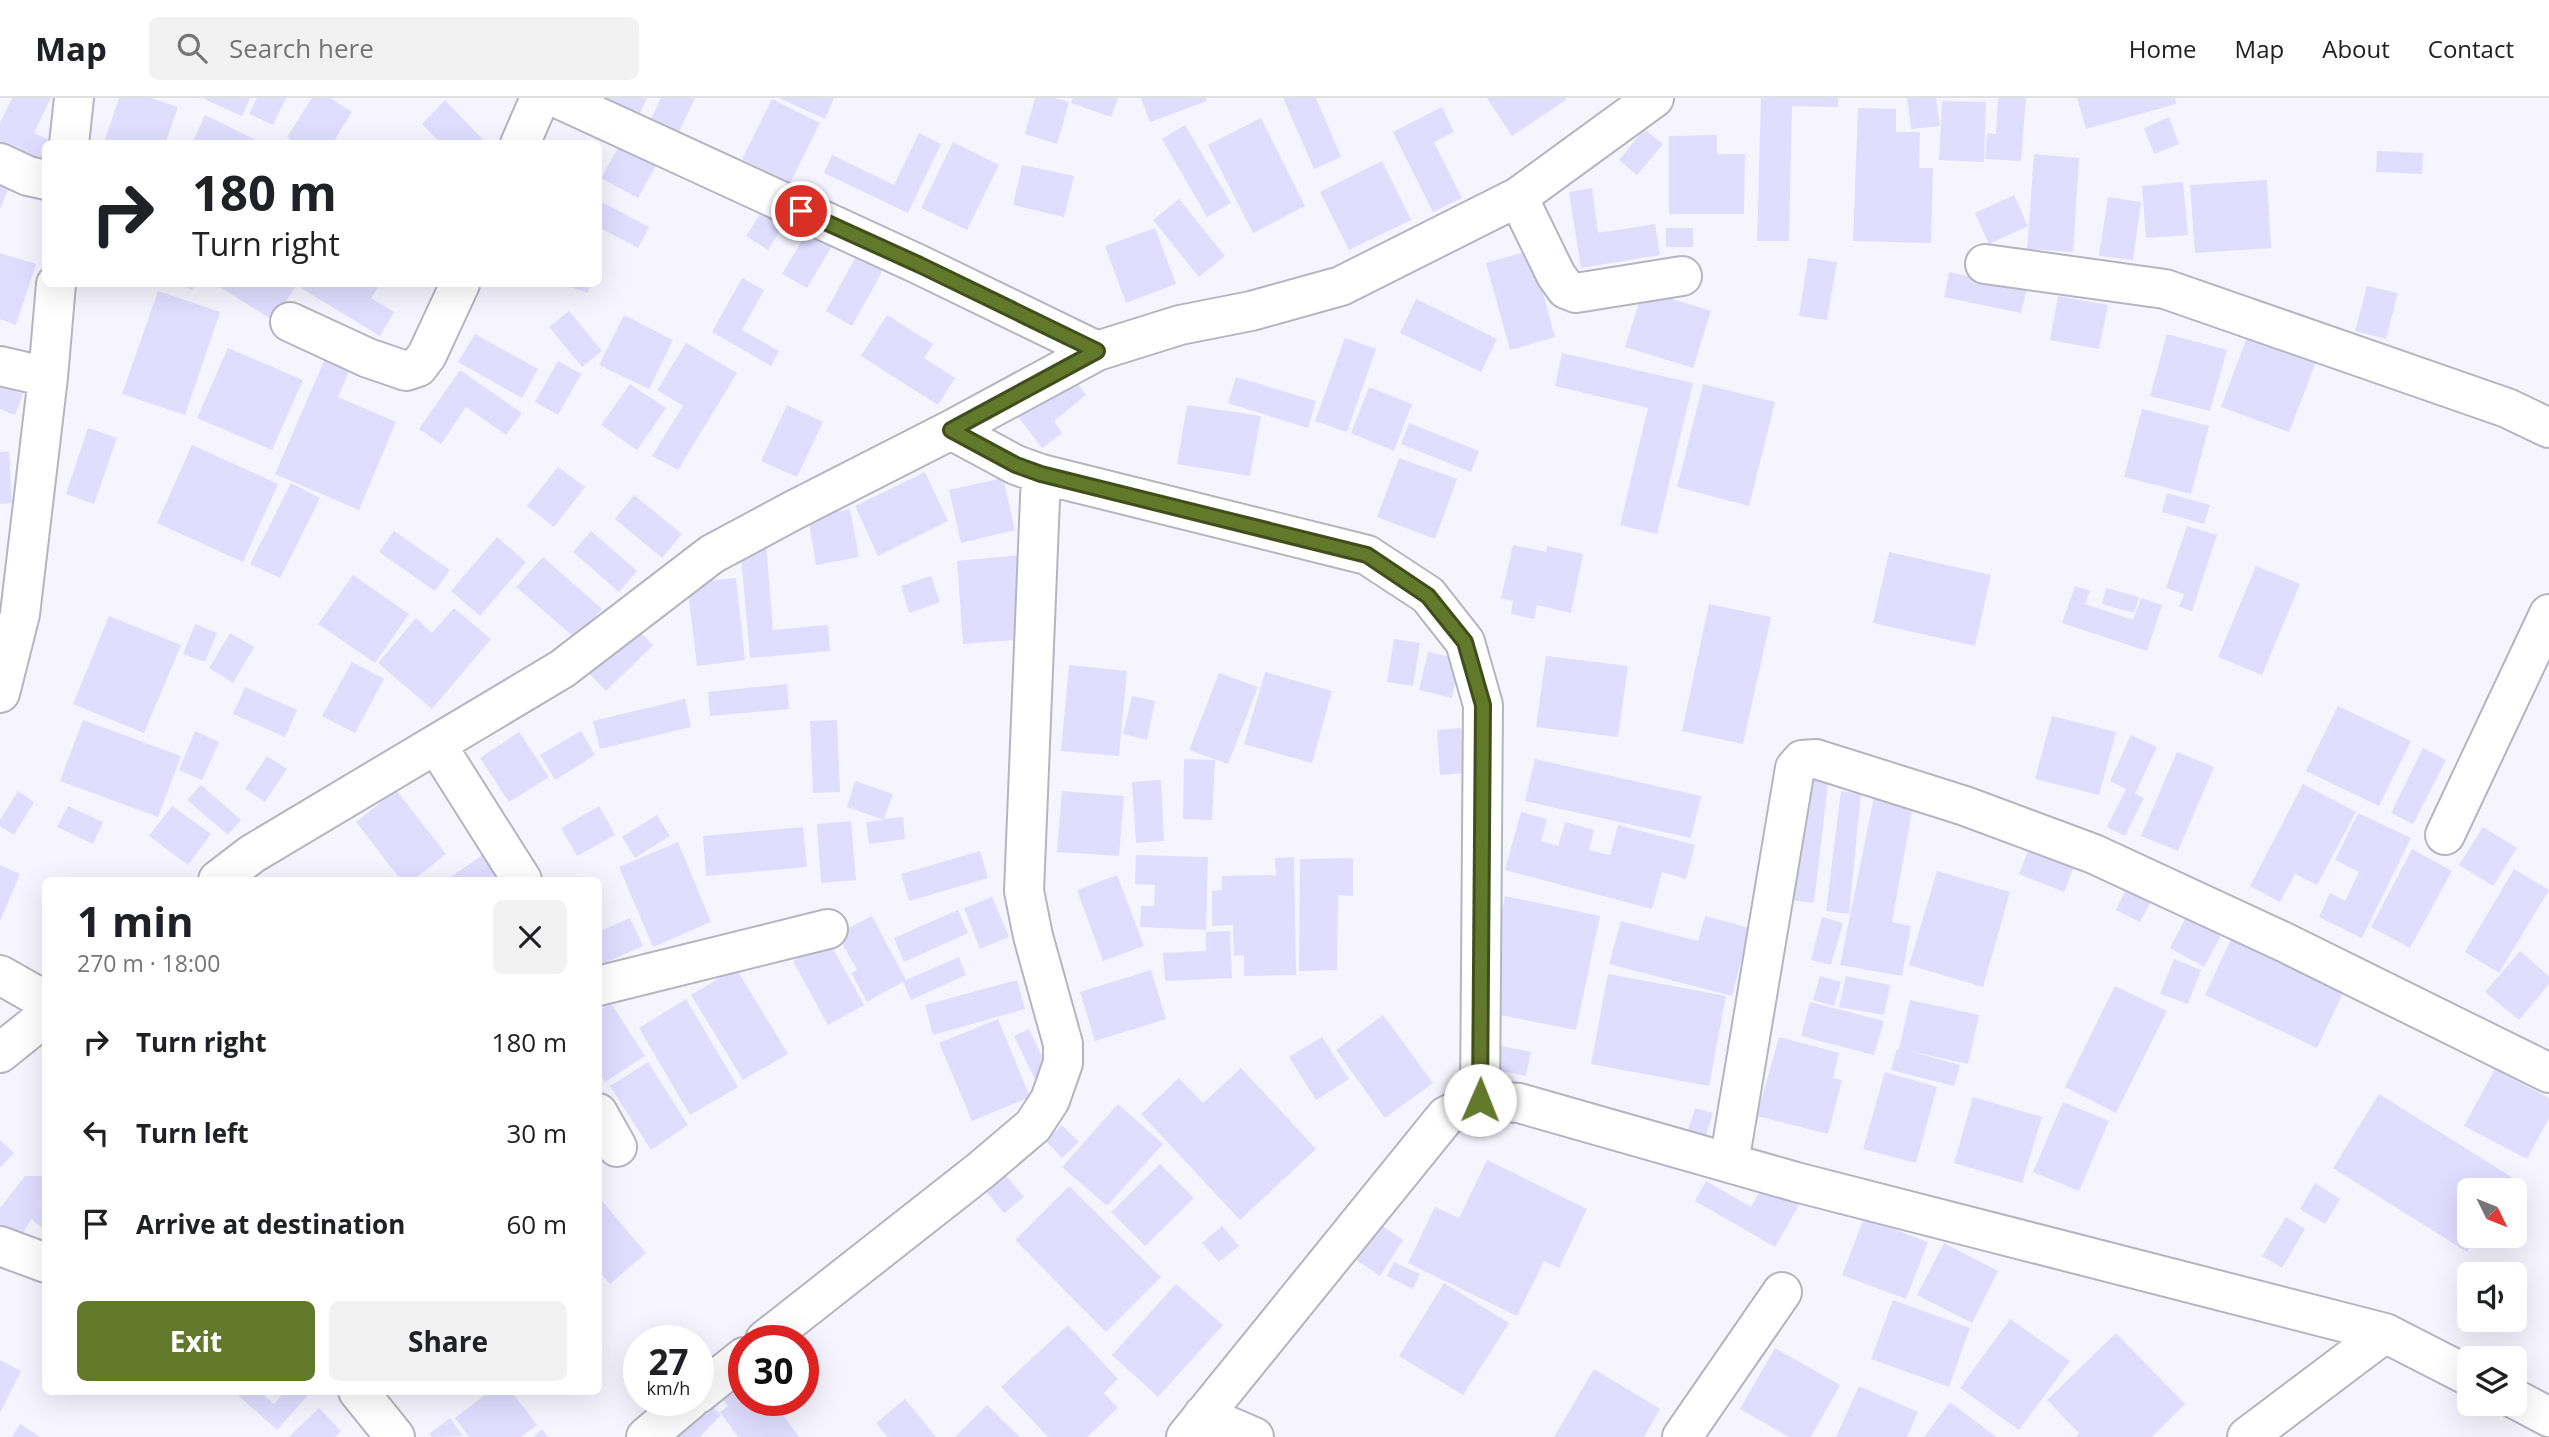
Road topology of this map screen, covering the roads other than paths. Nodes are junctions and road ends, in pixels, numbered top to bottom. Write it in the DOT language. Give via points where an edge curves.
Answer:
graph roads {
  1 [pos="74,98"];
  2 [pos="540,98"];
  3 [pos="557,98"];
  4 [pos="1654,98"];
  5 [pos="69,140"];
  6 [pos="522,140"];
  7 [pos="0,163"];
  8 [pos="42,179"];
  9 [pos="1518,197"];
  10 [pos="1985,264"];
  11 [pos="1682,275"];
  12 [pos="56,287"];
  13 [pos="459,287"];
  14 [pos="290,322"];
  15 [pos="1097,351"];
  16 [pos="0,366"];
  17 [pos="48,377"];
  18 [pos="2549,428"];
  19 [pos="951,430"];
  20 [pos="1041,474"];
  21 [pos="2549,614"];
  22 [pos="0,692"];
  23 [pos="436,744"];
  24 [pos="2445,835"];
  25 [pos="222,877"];
  26 [pos="520,877"];
  27 [pos="828,929"];
  28 [pos="0,975"];
  29 [pos="602,985"];
  30 [pos="42,999"];
  31 [pos="42,1019"];
  32 [pos="0,1053"];
  33 [pos="2549,1073"];
  34 [pos="1480,1100"];
  35 [pos="602,1120"];
  36 [pos="617,1147"];
  37 [pos="1729,1163"];
  38 [pos="0,1245"];
  39 [pos="42,1261"];
  40 [pos="1782,1292"];
  41 [pos="784,1325"];
  42 [pos="2385,1333"];
  43 [pos="728,1370"];
  44 [pos="2457,1370"];
  45 [pos="714,1381"];
  46 [pos="361,1395"];
  47 [pos="2527,1405"];
  48 [pos="671,1416"];
  49 [pos="2549,1417"];
  50 [pos="1195,1426"];
  51 [pos="395,1437"];
  52 [pos="646,1437"];
  53 [pos="1254,1437"];
  54 [pos="1682,1437"];
  55 [pos="2247,1437"];
  1 -- 5 [label="street"];
  2 -- 6 [label="street"];
  3 -- 15 [label="street"];
  4 -- 9 [label="street"];
  7 -- 8 [label="street"];
  9 -- 11 [label="street" via="1566,289 1576,293"];
  9 -- 15 [label="street" via="1341,286 1180,325"];
  10 -- 18 [label="street" via="2165,289 2507,408"];
  12 -- 17 [label="street"];
  13 -- 14 [label="street" via="427,355 418,368 406,372"];
  15 -- 19 [label="street"];
  16 -- 17 [label="street"];
  17 -- 22 [label="street" via="20,614"];
  19 -- 20 [label="street"];
  19 -- 23 [label="street" via="712,555 562,669"];
  20 -- 34 [label="street" via="1367,555 1428,596 1465,642 1483,705"];
  20 -- 41 [label="street" via="1024,891 1063,1044 1063,1063 1050,1100 1032,1126"];
  21 -- 24 [label="street"];
  23 -- 25 [label="street" via="252,854"];
  23 -- 26 [label="street"];
  27 -- 29 [label="street"];
  28 -- 30 [label="street"];
  31 -- 32 [label="street"];
  33 -- 37 [label="street" via="2094,854 1965,806 1816,759 1802,760 1795,768"];
  34 -- 37 [label="street" via="1519,1103"];
  34 -- 50 [label="street" via="1446,1116"];
  35 -- 36 [label="street"];
  37 -- 42 [label="street"];
  38 -- 39 [label="street"];
  40 -- 54 [label="street"];
  42 -- 44 [label="street"];
  42 -- 55 [label="street"];
  43 -- 45 [label="street"];
  46 -- 51 [label="street"];
  47 -- 49 [label="street"];
  48 -- 52 [label="street"];
  50 -- 53 [label="street"];
}
